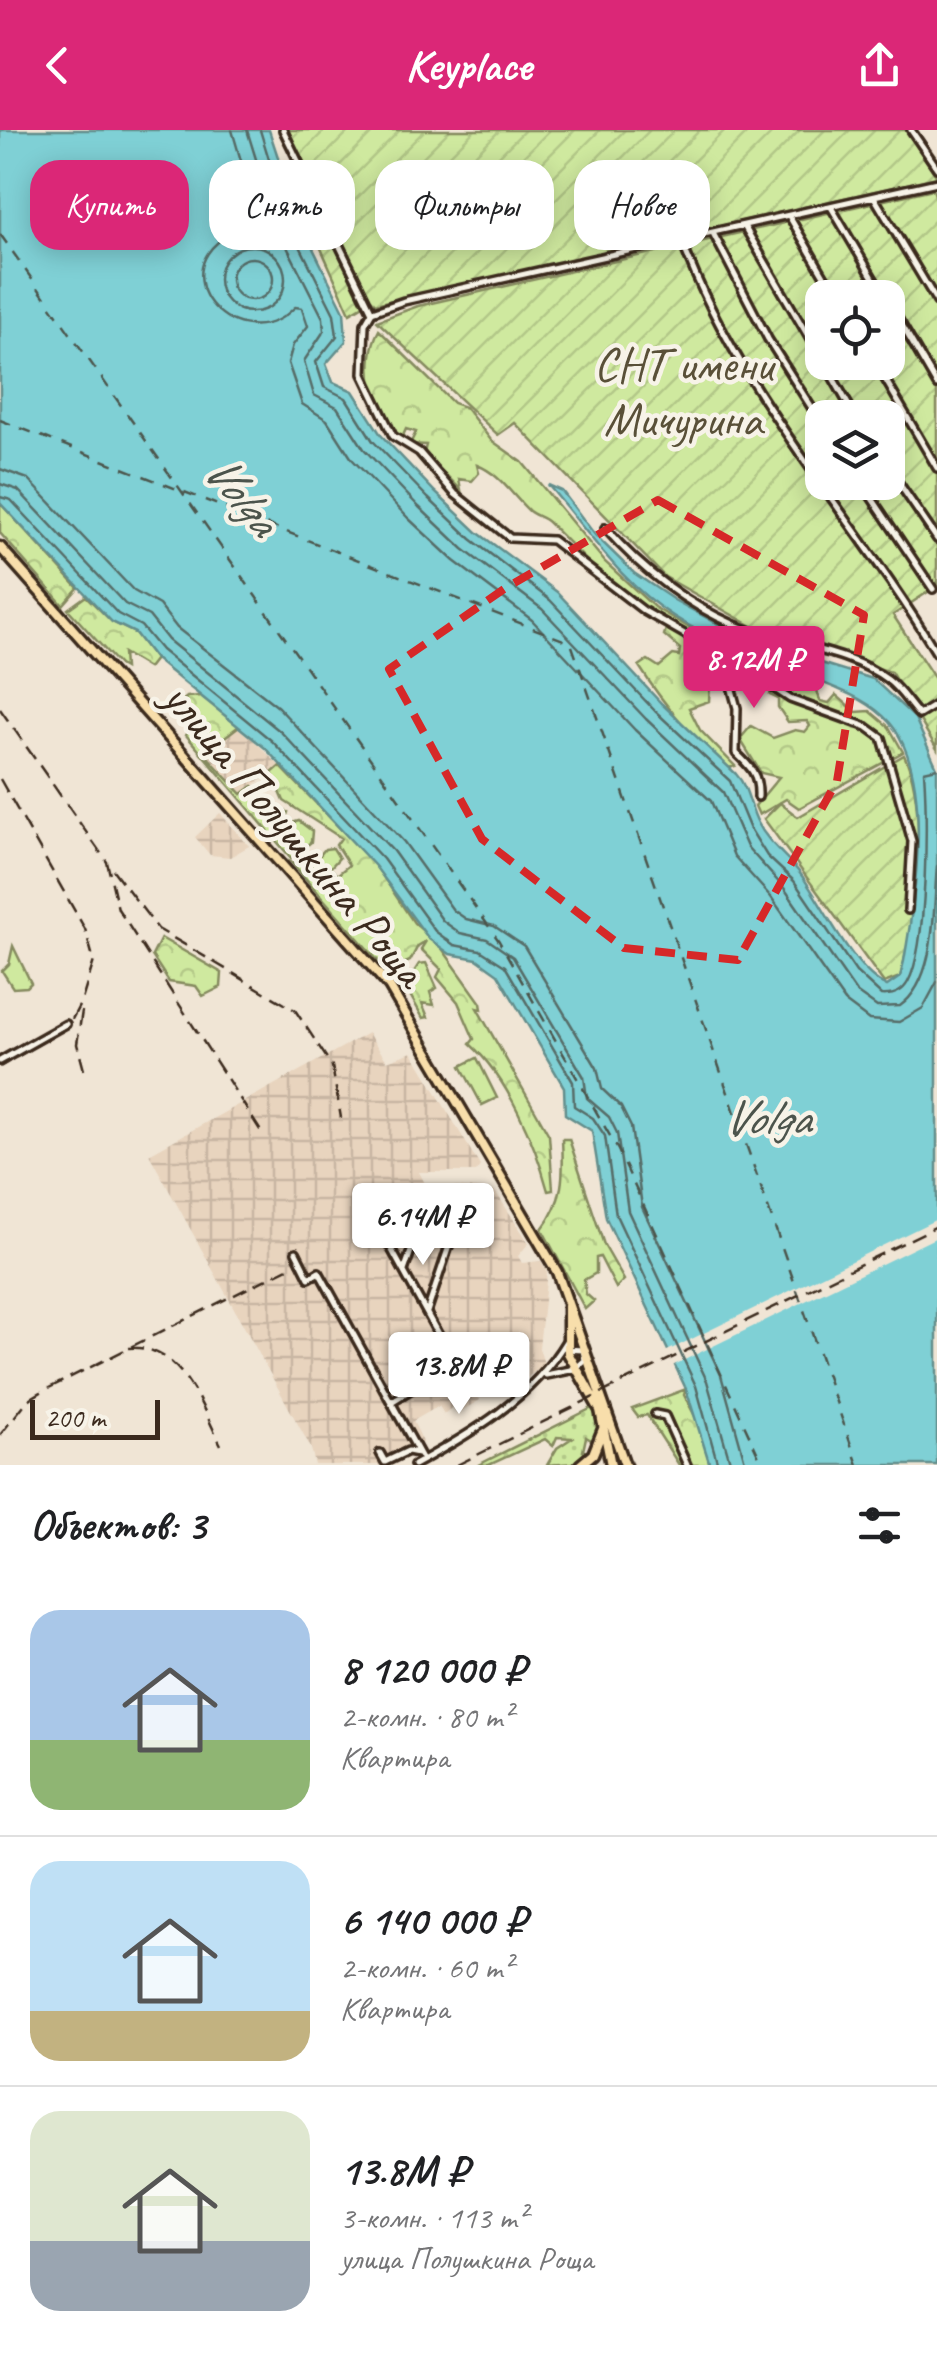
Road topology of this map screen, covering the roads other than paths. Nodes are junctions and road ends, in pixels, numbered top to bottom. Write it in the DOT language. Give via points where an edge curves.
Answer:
graph roads {
  1 [pos="284,130"];
  2 [pos="911,130"];
  3 [pos="937,168"];
  4 [pos="937,182"];
  5 [pos="874,197"];
  6 [pos="832,207"];
  7 [pos="789,216"];
  8 [pos="744,226"];
  9 [pos="712,233"];
  10 [pos="630,250"];
  11 [pos="687,250"];
  12 [pos="826,280"];
  13 [pos="874,280"];
  14 [pos="937,302"];
  15 [pos="372,312"];
  16 [pos="805,331"];
  17 [pos="905,332"];
  18 [pos="886,380"];
  19 [pos="937,385"];
  20 [pos="807,400"];
  21 [pos="937,468"];
  22 [pos="905,492"];
  23 [pos="873,500"];
  24 [pos="605,528"];
  25 [pos="937,539"];
  26 [pos="0,547"];
  27 [pos="933,589"];
  28 [pos="937,654"];
  29 [pos="725,664"];
  30 [pos="937,704"];
  31 [pos="758,797"];
  32 [pos="908,910"];
  33 [pos="66,1024"];
  34 [pos="0,1060"];
  35 [pos="377,1222"];
  36 [pos="417,1234"];
  37 [pos="453,1234"];
  38 [pos="296,1252"];
  39 [pos="404,1271"];
  40 [pos="567,1292"];
  41 [pos="427,1313"];
  42 [pos="566,1345"];
  43 [pos="586,1352"];
  44 [pos="575,1369"];
  45 [pos="535,1382"];
  46 [pos="391,1402"];
  47 [pos="655,1414"];
  48 [pos="604,1425"];
  49 [pos="380,1453"];
  50 [pos="422,1457"];
  51 [pos="414,1465"];
  52 [pos="580,1465"];
  53 [pos="610,1465"];
  54 [pos="625,1465"];
  55 [pos="687,1465"];
  1 -- 15 [label="street"];
  2 -- 3 [label="street"];
  4 -- 5 [label="street"];
  5 -- 6 [label="street"];
  5 -- 14 [label="street"];
  6 -- 7 [label="street"];
  6 -- 13 [label="street"];
  7 -- 8 [label="street"];
  7 -- 12 [label="street"];
  8 -- 9 [label="street"];
  8 -- 16 [label="street"];
  9 -- 20 [label="street"];
  10 -- 15 [label="street"];
  11 -- 28 [label="street" via="762,396"];
  15 -- 29 [label="street" via="365,324 363,374 393,436 419,452 455,494 510,538 552,540"];
  17 -- 19 [label="street"];
  18 -- 21 [label="street"];
  22 -- 25 [label="street"];
  23 -- 27 [label="street"];
  24 -- 30 [label="street" via="637,564 699,606 868,669 889,681 919,715"];
  26 -- 40 [label="main road, улица Полушкина Роща" via="383,978"];
  29 -- 31 [label="street" via="737,708 736,753 759,782"];
  29 -- 32 [label="street" via="882,738 912,841"];
  33 -- 34 [label="street"];
  35 -- 39 [label="street"];
  36 -- 39 [label="street"];
  37 -- 41 [label="street"];
  38 -- 46 [label="street" via="310,1278 319,1272"];
  39 -- 41 [label="street"];
  40 -- 42 [label="main road"];
  40 -- 43 [label="main road, улица Полушкина Роща"];
  41 -- 46 [label="street" via="454,1363"];
  42 -- 43 [label="street"];
  42 -- 44 [label="main road"];
  42 -- 45 [label="street"];
  43 -- 44 [label="street"];
  43 -- 54 [label="main road, улица Полушкина Роща"];
  44 -- 45 [label="street"];
  44 -- 48 [label="main road" via="592,1390"];
  45 -- 50 [label="street" via="504,1409"];
  46 -- 50 [label="street"];
  47 -- 55 [label="street" via="665,1416"];
  48 -- 52 [label="main road" via="593,1454"];
  48 -- 53 [label="main road"];
  49 -- 50 [label="street" via="385,1462 408,1451"];
  50 -- 51 [label="street"];
}
